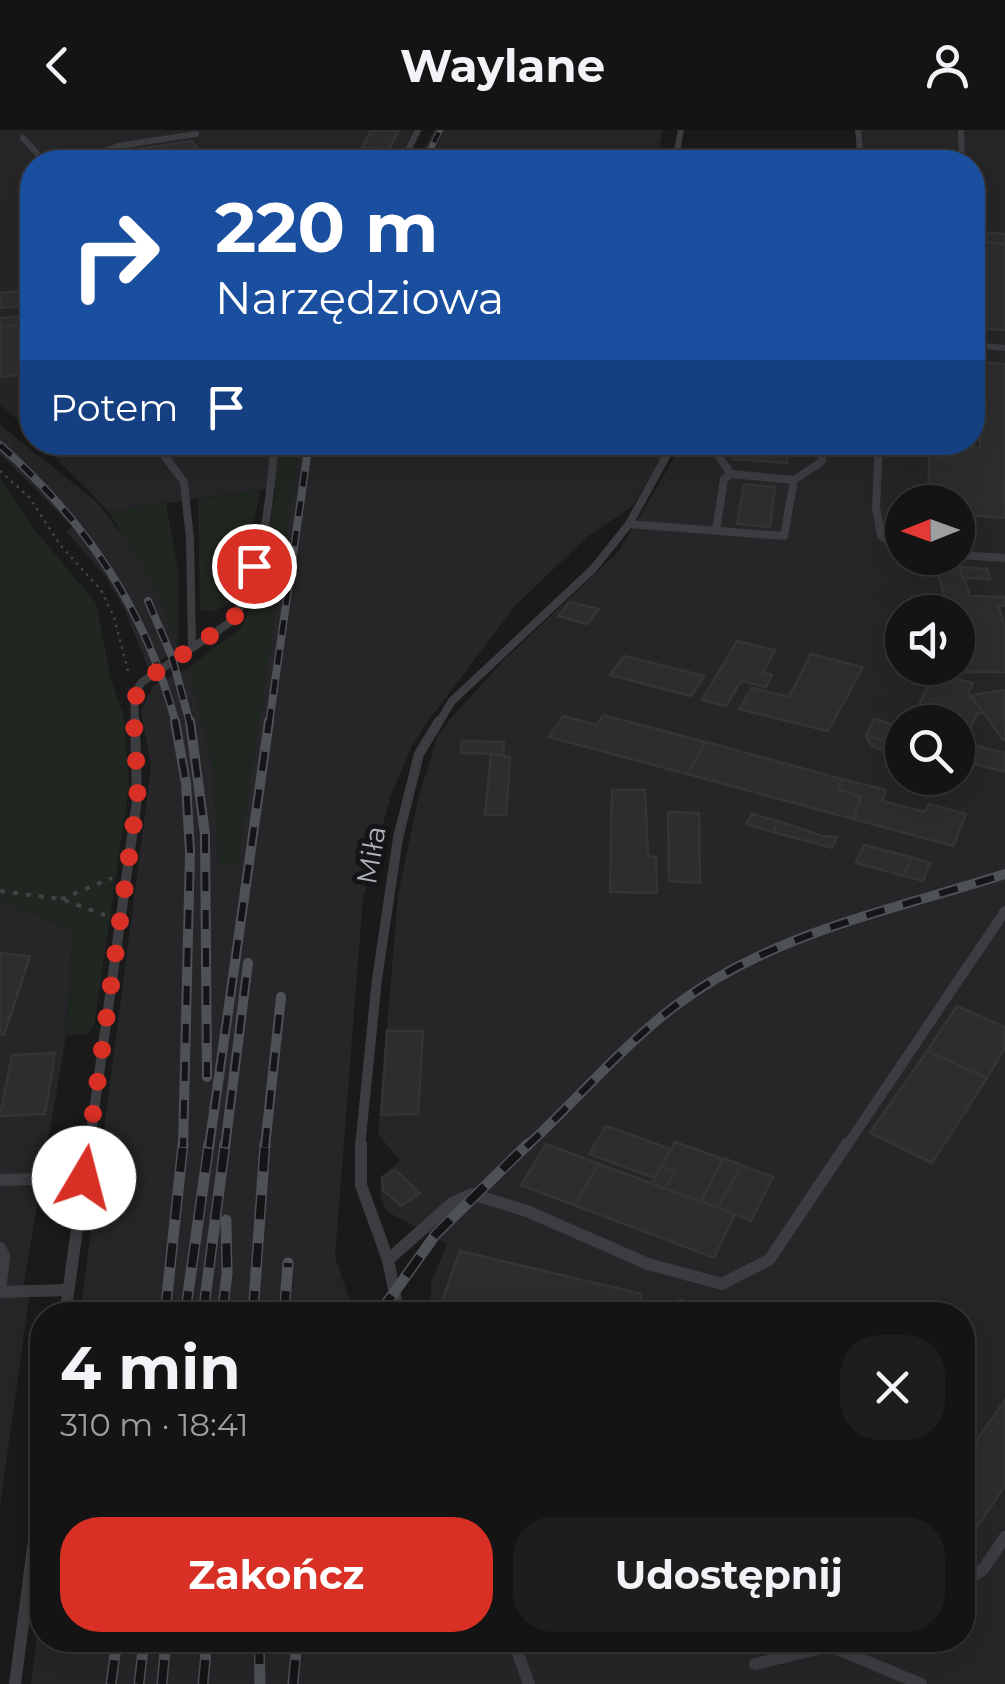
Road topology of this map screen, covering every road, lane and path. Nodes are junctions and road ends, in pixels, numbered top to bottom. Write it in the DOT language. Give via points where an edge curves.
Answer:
graph roads {
  1 [pos="196,134"];
  2 [pos="23,138"];
  3 [pos="34,150"];
  4 [pos="108,150"];
  5 [pos="164,455"];
  6 [pos="272,455"];
  7 [pos="667,455"];
  8 [pos="717,455"];
  9 [pos="823,455"];
  10 [pos="878,455"];
  11 [pos="0,471"];
  12 [pos="731,474"];
  13 [pos="794,480"];
  14 [pos="629,524"];
  15 [pos="716,531"];
  16 [pos="885,538"];
  17 [pos="975,556"];
  18 [pos="1005,558"];
  19 [pos="192,647"];
  20 [pos="137,688"];
  21 [pos="127,871"];
  22 [pos="0,891"];
  23 [pos="61,899"];
  24 [pos="1005,910"];
  25 [pos="119,920"];
  26 [pos="84,1178"];
  27 [pos="0,1180"];
  28 [pos="0,1248"];
  29 [pos="388,1260"];
  30 [pos="68,1290"];
  31 [pos="0,1292"];
  32 [pos="67,1302"];
  33 [pos="396,1302"];
  34 [pos="1005,1537"];
  35 [pos="30,1571"];
  36 [pos="975,1575"];
  37 [pos="517,1652"];
  38 [pos="805,1652"];
  39 [pos="844,1652"];
  40 [pos="754,1664"];
  41 [pos="15,1684"];
  42 [pos="529,1684"];
  43 [pos="921,1684"];
  1 -- 4 [label="lane"];
  2 -- 3 [label="lane"];
  5 -- 19 [label="lane" via="184,482"];
  6 -- 19 [label="lane" via="245,600 232,621"];
  7 -- 14 [label="lane, Miła"];
  8 -- 12 [label="lane"];
  9 -- 13 [label="lane"];
  10 -- 16 [label="lane" via="876,508"];
  11 -- 20 [label="path" via="100,590"];
  12 -- 13 [label="lane"];
  12 -- 15 [label="lane" via="724,478"];
  13 -- 15 [label="lane" via="784,536"];
  14 -- 15 [label="lane"];
  14 -- 29 [label="lane, Miła" via="452,701 420,754 377,980 360,1150 361,1185"];
  17 -- 18 [label="lane"];
  19 -- 20 [label="lane"];
  20 -- 21 [label="lane" via="139,780"];
  21 -- 23 [label="path"];
  21 -- 25 [label="lane"];
  22 -- 23 [label="path"];
  23 -- 25 [label="path"];
  24 -- 29 [label="lane" via="769,1260 722,1284 648,1264 472,1194 452,1203"];
  25 -- 26 [label="lane"];
  26 -- 27 [label="lane"];
  26 -- 30 [label="lane"];
  28 -- 31 [label="lane"];
  29 -- 33 [label="lane, Miła"];
  30 -- 31 [label="lane"];
  30 -- 32 [label="lane"];
  34 -- 36 [label="lane"];
  35 -- 41 [label="lane"];
  37 -- 42 [label="lane"];
  38 -- 40 [label="lane"];
  39 -- 43 [label="lane"];
}
